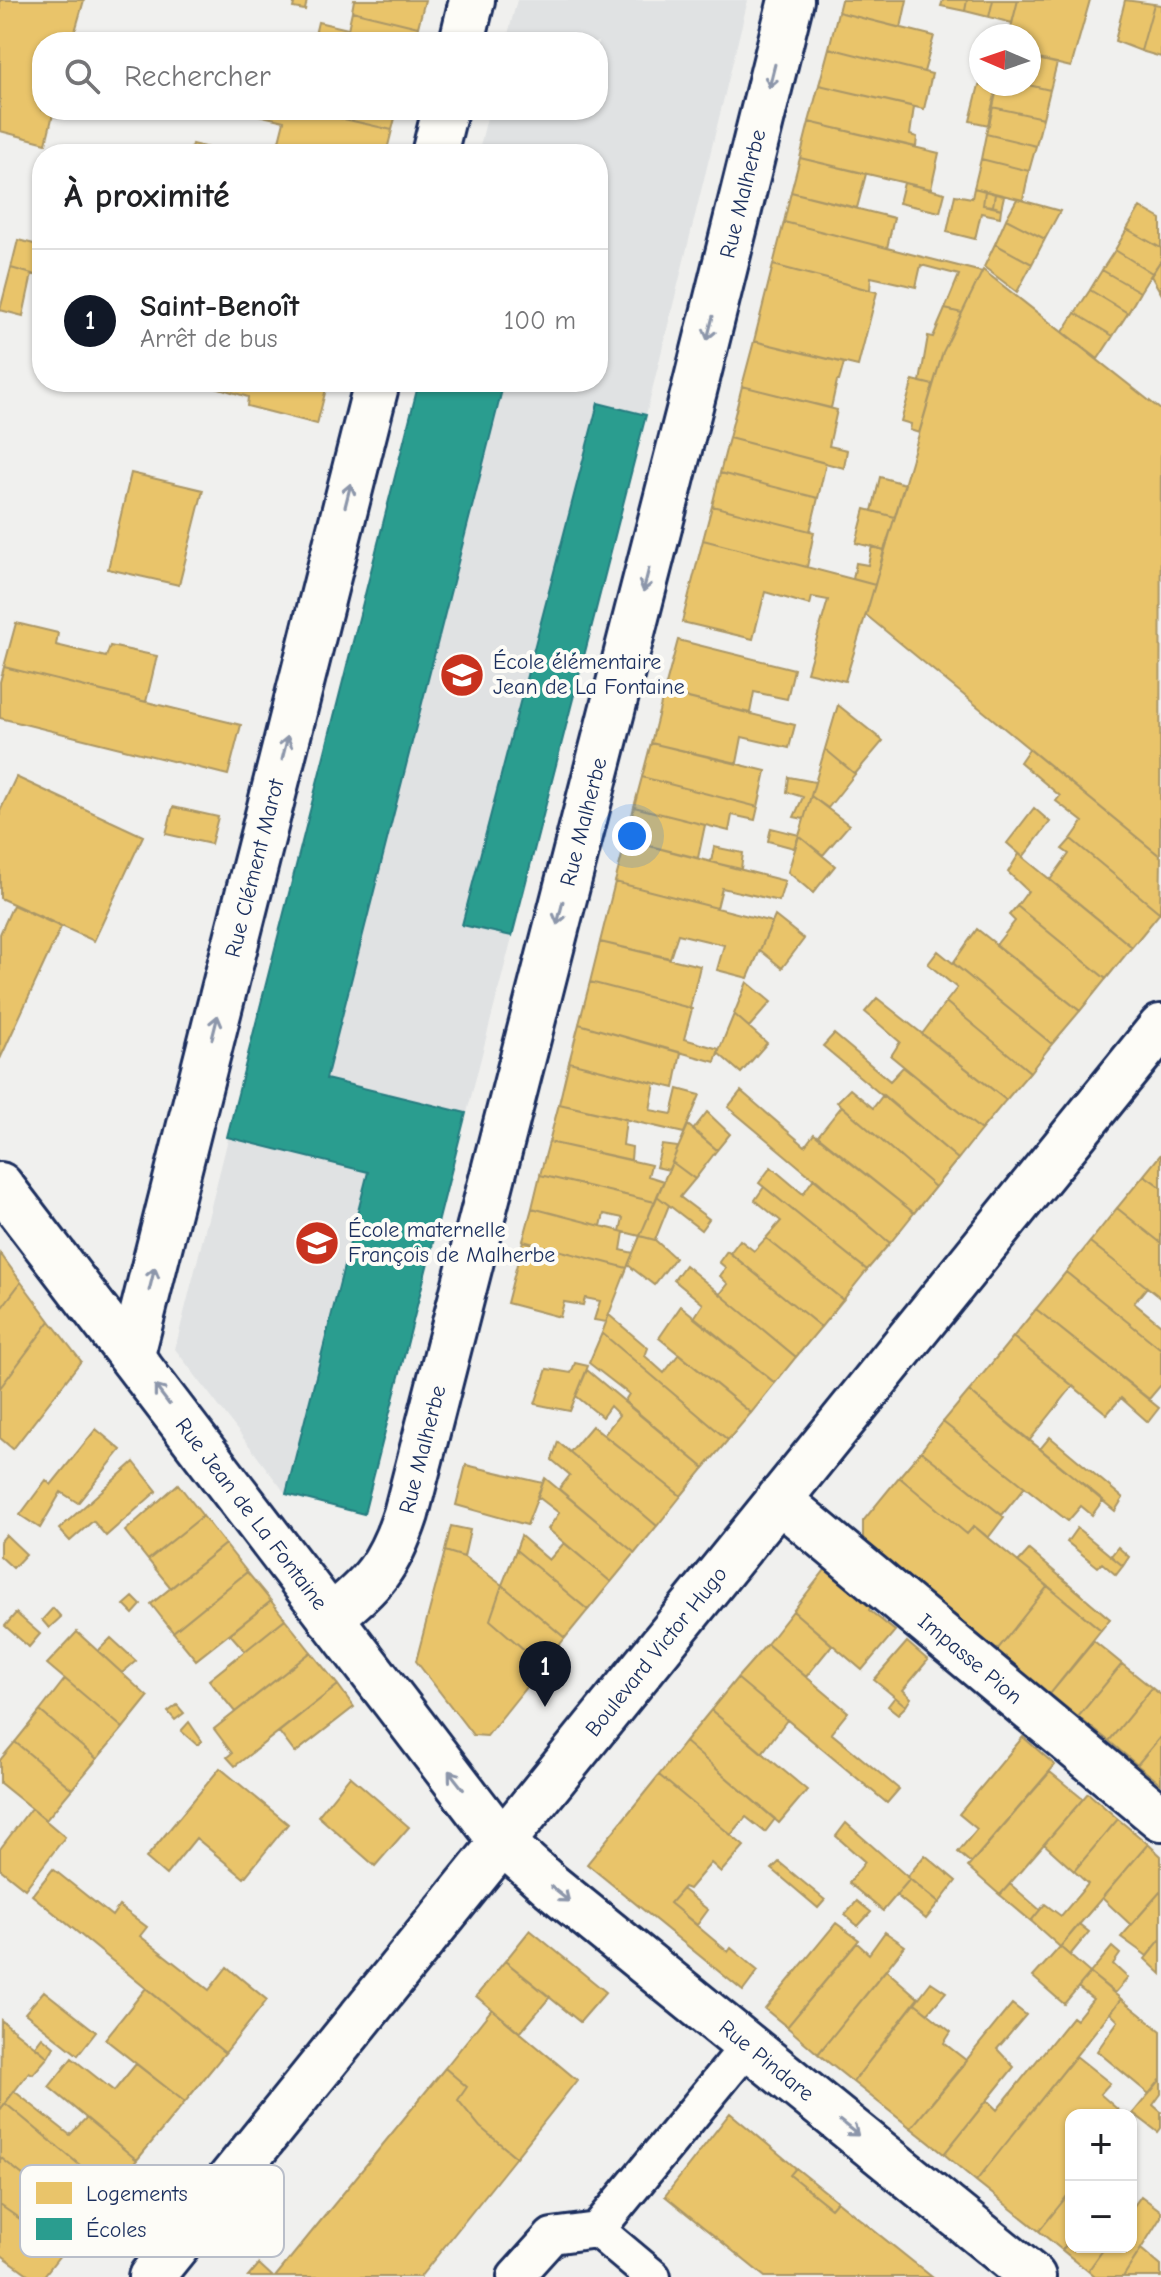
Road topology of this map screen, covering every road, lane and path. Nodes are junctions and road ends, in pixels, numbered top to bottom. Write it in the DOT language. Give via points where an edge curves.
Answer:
graph roads {
  1 [pos="472,0"];
  2 [pos="791,0"];
  3 [pos="464,32"];
  4 [pos="442,120"];
  5 [pos="436,144"];
  6 [pos="374,392"];
  7 [pos="1161,1027"];
  8 [pos="0,1185"];
  9 [pos="132,1355"];
  10 [pos="778,1499"];
  11 [pos="330,1618"];
  12 [pos="1161,1818"];
  13 [pos="502,1842"];
  14 [pos="748,2046"];
  15 [pos="241,2165"];
  16 [pos="597,2230"];
  17 [pos="167,2257"];
  18 [pos="151,2277"];
  19 [pos="515,2277"];
  20 [pos="653,2277"];
  21 [pos="1033,2277"];
  1 -- 3 [label="street"];
  2 -- 11 [label="street, Rue Malherbe, one-way" via="406,1514 380,1573"];
  4 -- 5 [label="street"];
  9 -- 6 [label="street, Rue Clément Marot, one-way"];
  7 -- 10 [label="street, Boulevard Victor Hugo"];
  8 -- 9 [label="street, Rue Jean de La Fontaine"];
  11 -- 9 [label="street, Rue Jean de La Fontaine, one-way"];
  10 -- 12 [label="street, Impasse Pion"];
  10 -- 13 [label="street, Boulevard Victor Hugo"];
  13 -- 11 [label="street, Rue Jean de La Fontaine, one-way"];
  13 -- 14 [label="street, Rue Pindare, one-way"];
  13 -- 15 [label="street, Boulevard Victor Hugo"];
  14 -- 16 [label="lane"];
  14 -- 21 [label="street, Rue Pindare, one-way"];
  16 -- 19 [label="lane" via="552,2236"];
  16 -- 20 [label="lane"];
  17 -- 18 [label="street, Boulevard Victor Hugo"];
}
